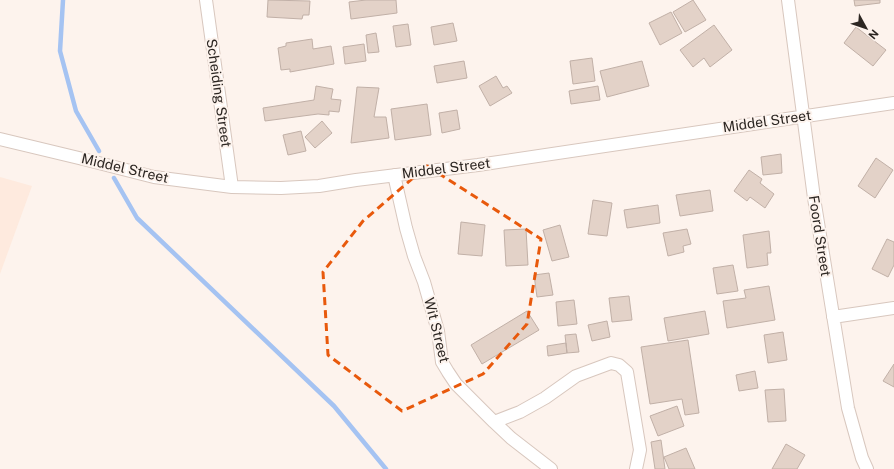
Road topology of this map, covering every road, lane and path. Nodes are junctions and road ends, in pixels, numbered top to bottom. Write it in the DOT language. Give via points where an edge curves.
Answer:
graph roads {
  1 [pos="206,0"];
  2 [pos="788,0"];
  3 [pos="894,103"];
  4 [pos="803,116"];
  5 [pos="0,139"];
  6 [pos="394,175"];
  7 [pos="232,187"];
  8 [pos="894,308"];
  9 [pos="833,317"];
  10 [pos="494,422"];
  11 [pos="550,469"];
  12 [pos="636,469"];
  13 [pos="867,469"];
  1 -- 7 [label="street, Scheiding Street"];
  2 -- 4 [label="street, Foord Street"];
  3 -- 4 [label="street, Middel Street"];
  4 -- 6 [label="street, Middel Street" via="478,165"];
  4 -- 9 [label="street, Foord Street"];
  5 -- 7 [label="street, Middel Street" via="154,177"];
  6 -- 7 [label="street, Middel Street" via="311,186"];
  6 -- 10 [label="street, Wit Street" via="406,228 438,331 442,362 456,384"];
  8 -- 9 [label="street"];
  9 -- 13 [label="street, Foord Street" via="848,408"];
  10 -- 11 [label="street, Wit Street"];
  10 -- 12 [label="street" via="520,412 545,398 576,376 611,363 619,365 627,372 640,450"];
}
